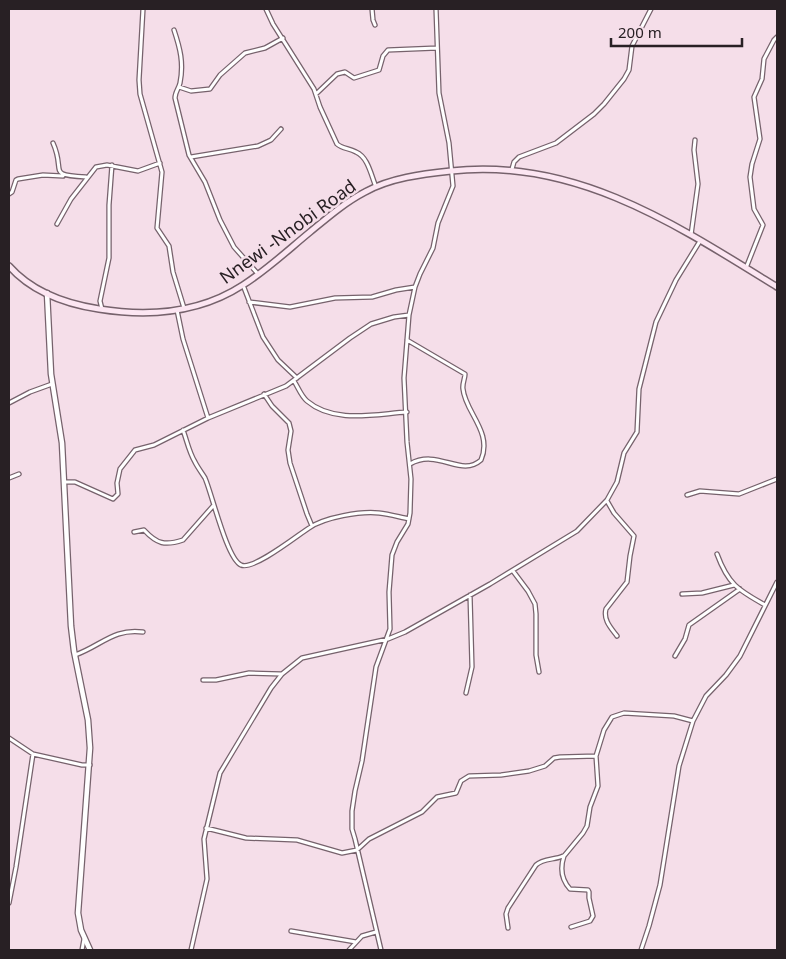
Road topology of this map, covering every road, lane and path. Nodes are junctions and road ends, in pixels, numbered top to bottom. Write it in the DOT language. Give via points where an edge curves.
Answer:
graph roads {
  1 [pos="143,9"];
  2 [pos="266,9"];
  3 [pos="372,9"];
  4 [pos="436,9"];
  5 [pos="651,9"];
  6 [pos="375,25"];
  7 [pos="174,30"];
  8 [pos="777,37"];
  9 [pos="283,38"];
  10 [pos="437,48"];
  11 [pos="178,87"];
  12 [pos="316,94"];
  13 [pos="281,129"];
  14 [pos="695,140"];
  15 [pos="53,143"];
  16 [pos="191,157"];
  17 [pos="160,163"];
  18 [pos="112,166"];
  19 [pos="512,169"];
  20 [pos="452,171"];
  21 [pos="63,176"];
  22 [pos="87,177"];
  23 [pos="376,187"];
  24 [pos="9,194"];
  25 [pos="57,224"];
  26 [pos="691,236"];
  27 [pos="700,241"];
  28 [pos="9,266"];
  29 [pos="746,268"];
  30 [pos="258,274"];
  31 [pos="243,285"];
  32 [pos="777,287"];
  33 [pos="415,288"];
  34 [pos="47,293"];
  35 [pos="249,302"];
  36 [pos="184,309"];
  37 [pos="102,310"];
  38 [pos="177,310"];
  39 [pos="409,316"];
  40 [pos="407,340"];
  41 [pos="296,379"];
  42 [pos="53,383"];
  43 [pos="264,394"];
  44 [pos="9,403"];
  45 [pos="406,412"];
  46 [pos="208,418"];
  47 [pos="183,430"];
  48 [pos="410,464"];
  49 [pos="19,474"];
  50 [pos="9,478"];
  51 [pos="777,479"];
  52 [pos="65,482"];
  53 [pos="686,495"];
  54 [pos="607,500"];
  55 [pos="213,506"];
  56 [pos="409,520"];
  57 [pos="312,526"];
  58 [pos="134,532"];
  59 [pos="717,554"];
  60 [pos="513,570"];
  61 [pos="777,582"];
  62 [pos="734,584"];
  63 [pos="740,589"];
  64 [pos="682,594"];
  65 [pos="470,595"];
  66 [pos="765,604"];
  67 [pos="143,632"];
  68 [pos="616,636"];
  69 [pos="388,639"];
  70 [pos="74,655"];
  71 [pos="675,656"];
  72 [pos="539,672"];
  73 [pos="282,674"];
  74 [pos="203,680"];
  75 [pos="466,693"];
  76 [pos="693,721"];
  77 [pos="9,738"];
  78 [pos="33,754"];
  79 [pos="596,756"];
  80 [pos="90,765"];
  81 [pos="206,828"];
  82 [pos="357,850"];
  83 [pos="564,856"];
  84 [pos="9,903"];
  85 [pos="570,927"];
  86 [pos="508,928"];
  87 [pos="291,931"];
  88 [pos="377,932"];
  89 [pos="84,938"];
  90 [pos="356,942"];
  91 [pos="82,950"];
  92 [pos="90,950"];
  93 [pos="191,950"];
  94 [pos="349,950"];
  95 [pos="381,950"];
  96 [pos="641,950"];
  1 -- 17 [label="street" via="138,80"];
  2 -- 9 [label="street"];
  3 -- 6 [label="street"];
  4 -- 10 [label="street"];
  5 -- 19 [label="street" via="632,46 629,70 604,104 556,143 519,157"];
  7 -- 11 [label="street" via="182,58"];
  8 -- 29 [label="street" via="764,59 762,79 754,97 760,139 750,170 750,181 754,209 763,225"];
  9 -- 11 [label="street" via="265,48 244,53 210,89 191,91"];
  9 -- 12 [label="street"];
  10 -- 12 [label="street" via="388,50 382,56 378,70 354,78 345,72 337,74"];
  10 -- 20 [label="street" via="439,93"];
  11 -- 16 [label="street" via="175,98"];
  12 -- 23 [label="street" via="337,144 361,155"];
  13 -- 16 [label="street" via="271,140 258,146"];
  14 -- 26 [label="street" via="698,184"];
  15 -- 21 [label="street"];
  16 -- 30 [label="street" via="234,247"];
  17 -- 18 [label="street" via="138,171"];
  17 -- 36 [label="street" via="157,228 169,246"];
  18 -- 22 [label="street" via="96,167"];
  18 -- 37 [label="street" via="110,258 100,301"];
  19 -- 20 [label="main road, Nnewi -Nnobi Road"];
  19 -- 26 [label="main road, Nnewi -Nnobi Road" via="568,180 603,192"];
  20 -- 23 [label="main road, Nnewi -Nnobi Road"];
  20 -- 33 [label="street" via="453,186 433,248"];
  21 -- 22 [label="street"];
  21 -- 24 [label="street" via="18,179"];
  22 -- 25 [label="street"];
  23 -- 30 [label="main road, Nnewi -Nnobi Road" via="346,203"];
  26 -- 27 [label="main road, Nnewi -Nnobi Road"];
  27 -- 29 [label="main road, Nnewi -Nnobi Road"];
  27 -- 54 [label="street" via="656,322 639,389 638,432 624,453 617,482"];
  28 -- 34 [label="main road, Nnewi -Nnobi Road" via="34,287"];
  29 -- 32 [label="main road, Nnewi -Nnobi Road"];
  30 -- 31 [label="main road, Nnewi -Nnobi Road"];
  31 -- 35 [label="street"];
  31 -- 36 [label="main road, Nnewi -Nnobi Road" via="219,299"];
  33 -- 35 [label="street" via="372,297 335,298 290,306"];
  33 -- 39 [label="street"];
  34 -- 37 [label="main road, Nnewi -Nnobi Road" via="76,305"];
  34 -- 42 [label="street"];
  35 -- 41 [label="street" via="263,337"];
  36 -- 38 [label="main road, Nnewi -Nnobi Road"];
  37 -- 38 [label="main road, Nnewi -Nnobi Road" via="140,313"];
  38 -- 46 [label="street"];
  39 -- 40 [label="street"];
  39 -- 41 [label="street" via="371,324"];
  40 -- 45 [label="street"];
  40 -- 48 [label="street" via="465,374 462,388 480,428 483,448 481,460 470,466 426,459"];
  41 -- 43 [label="street"];
  41 -- 45 [label="street" via="306,400 330,413 366,416"];
  42 -- 44 [label="street"];
  42 -- 52 [label="street"];
  43 -- 46 [label="street"];
  43 -- 57 [label="street" via="289,423 290,463"];
  45 -- 48 [label="street"];
  46 -- 47 [label="street"];
  47 -- 52 [label="street" via="154,445 134,450 120,468 118,494 113,499 75,482"];
  47 -- 55 [label="street"];
  48 -- 56 [label="street"];
  49 -- 50 [label="street"];
  51 -- 53 [label="street" via="739,494 700,492"];
  52 -- 70 [label="street"];
  54 -- 60 [label="street" via="577,531"];
  54 -- 68 [label="street" via="634,536 627,582 605,613"];
  55 -- 57 [label="street" via="232,553 242,566 251,565 271,554"];
  55 -- 58 [label="street" via="183,540 161,543 144,530"];
  56 -- 57 [label="street" via="368,513 332,518"];
  56 -- 69 [label="street" via="392,555"];
  59 -- 62 [label="street"];
  60 -- 65 [label="street"];
  60 -- 72 [label="street" via="535,604"];
  61 -- 66 [label="street"];
  62 -- 63 [label="street"];
  62 -- 64 [label="street" via="702,594"];
  63 -- 66 [label="street"];
  63 -- 71 [label="street" via="689,625"];
  65 -- 69 [label="street"];
  65 -- 75 [label="street" via="472,667"];
  66 -- 76 [label="street" via="740,656 706,696"];
  67 -- 70 [label="street" via="124,632"];
  69 -- 73 [label="street" via="302,658"];
  69 -- 82 [label="street" via="376,666 352,811"];
  70 -- 80 [label="street" via="89,728"];
  73 -- 74 [label="street" via="250,673"];
  73 -- 81 [label="street" via="220,773"];
  76 -- 79 [label="street" via="648,713 618,714 608,720"];
  76 -- 96 [label="street" via="679,766 660,885"];
  77 -- 78 [label="street"];
  78 -- 80 [label="street"];
  78 -- 84 [label="street"];
  79 -- 82 [label="street" via="560,757 529,771 469,776 461,781 456,793 437,797 422,812 378,834"];
  79 -- 83 [label="street" via="598,786 587,826"];
  80 -- 89 [label="street" via="78,913"];
  81 -- 82 [label="street" via="246,838 309,842 342,853"];
  81 -- 93 [label="street" via="207,879"];
  82 -- 88 [label="street"];
  83 -- 85 [label="street" via="564,881 570,888 589,892 593,916 590,921"];
  83 -- 86 [label="street" via="538,862 508,908"];
  87 -- 90 [label="street"];
  88 -- 90 [label="street"];
  88 -- 95 [label="street"];
  89 -- 91 [label="street"];
  89 -- 92 [label="street"];
  90 -- 94 [label="street"];
}
